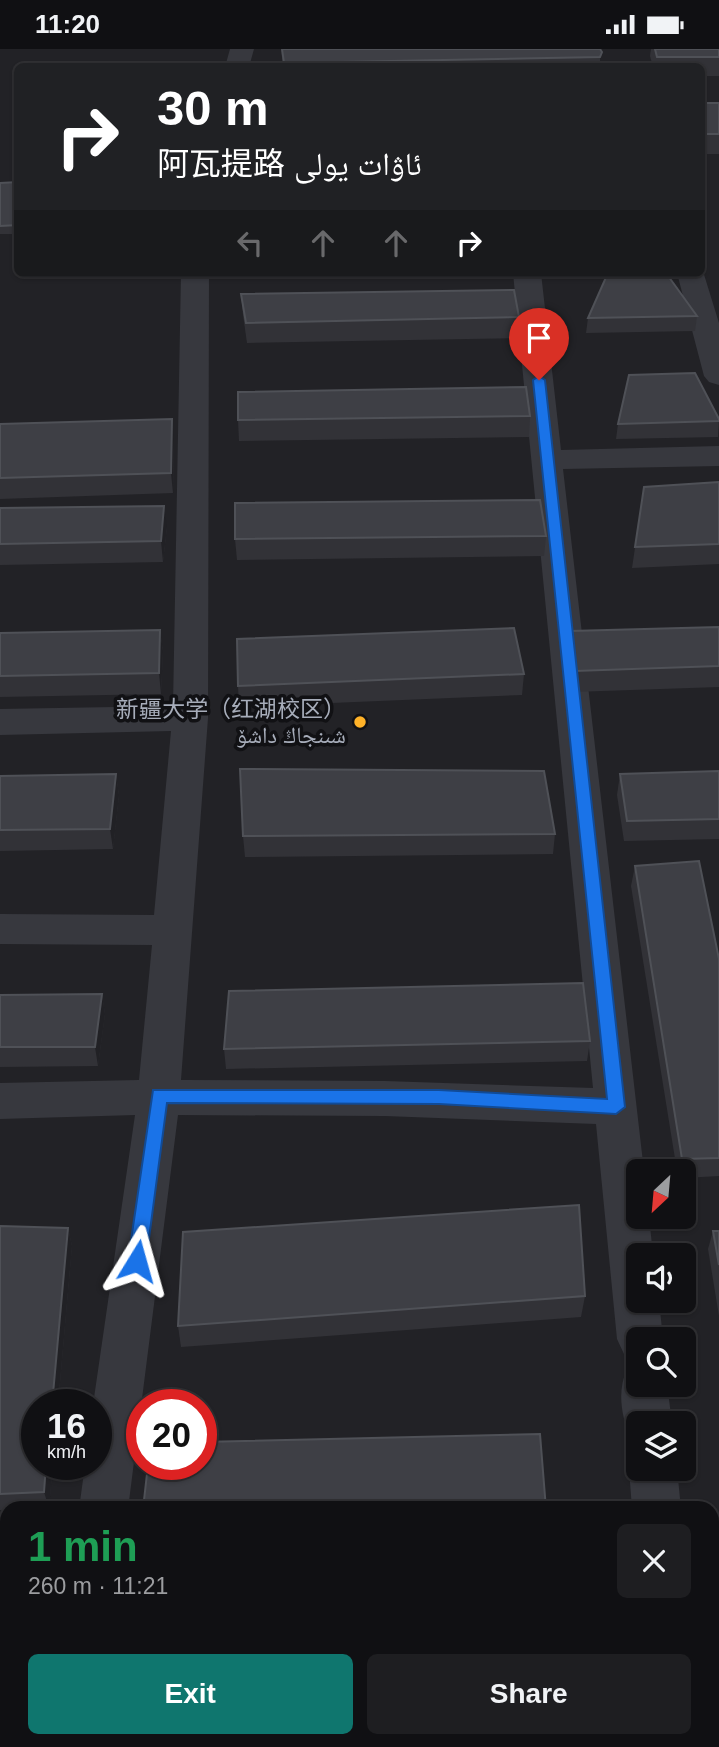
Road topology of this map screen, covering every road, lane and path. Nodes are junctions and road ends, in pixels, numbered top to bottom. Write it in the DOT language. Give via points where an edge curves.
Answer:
graph roads {
  1 [pos="195,277"];
  2 [pos="527,277"];
  3 [pos="692,277"];
  4 [pos="719,376"];
  5 [pos="719,456"];
  6 [pos="547,460"];
  7 [pos="190,717"];
  8 [pos="0,722"];
  9 [pos="0,929"];
  10 [pos="173,930"];
  11 [pos="159,1095"];
  12 [pos="0,1101"];
  13 [pos="616,1107"];
  14 [pos="639,1327"];
  15 [pos="654,1481"];
  16 [pos="104,1501"];
  17 [pos="656,1501"];
  1 -- 7 [label="street"];
  2 -- 6 [label="street"];
  3 -- 4 [label="street"];
  5 -- 6 [label="street"];
  6 -- 13 [label="street"];
  7 -- 8 [label="street"];
  7 -- 10 [label="street"];
  9 -- 10 [label="street"];
  10 -- 11 [label="street"];
  11 -- 12 [label="street"];
  11 -- 13 [label="street" via="439,1097"];
  11 -- 16 [label="street"];
  13 -- 14 [label="street"];
  15 -- 17 [label="street"];
}
